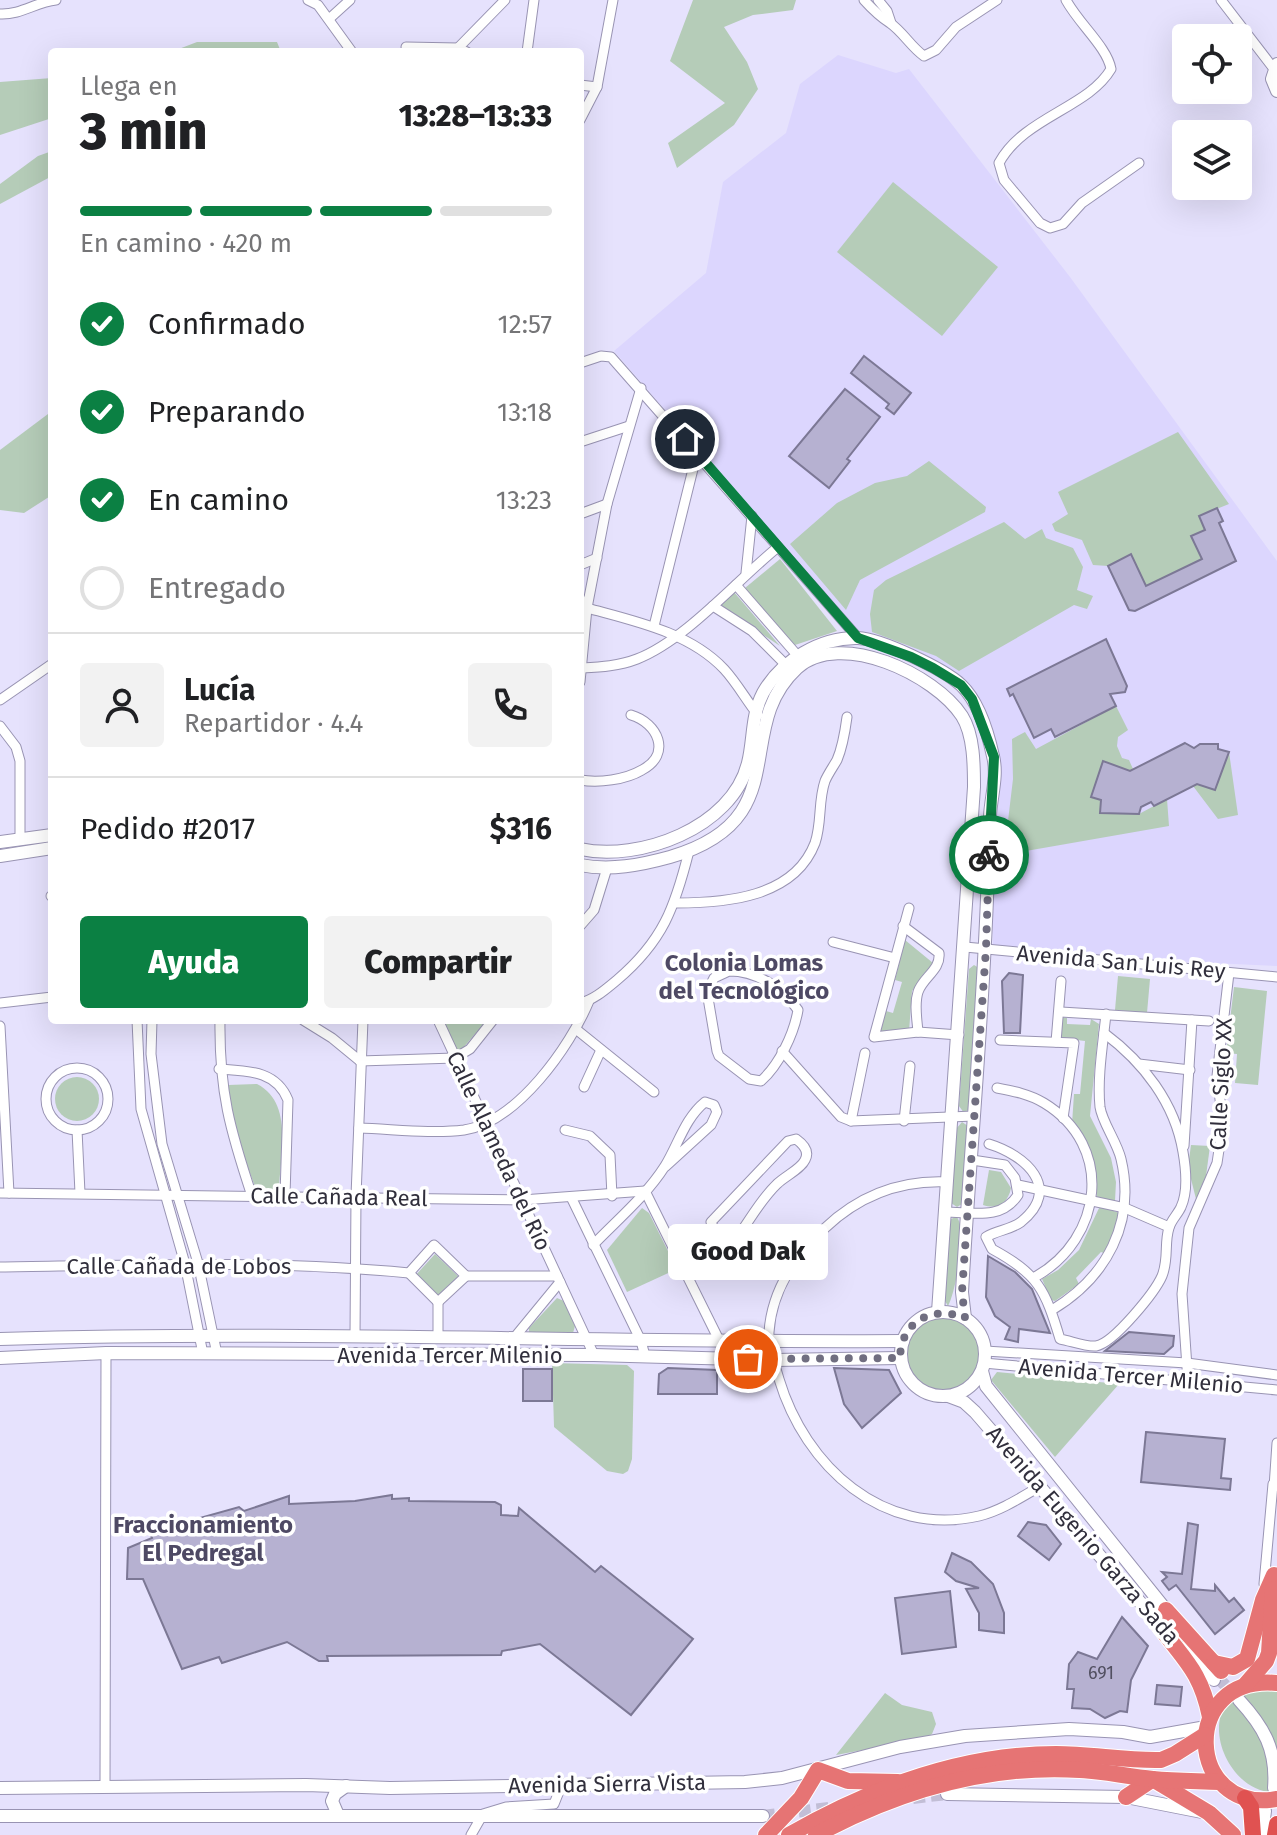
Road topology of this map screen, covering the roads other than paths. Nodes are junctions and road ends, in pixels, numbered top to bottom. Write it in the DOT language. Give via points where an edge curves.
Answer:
graph roads {
  1 [pos="56,0"];
  2 [pos="308,0"];
  3 [pos="350,0"];
  4 [pos="505,0"];
  5 [pos="534,0"];
  6 [pos="613,0"];
  7 [pos="864,0"];
  8 [pos="878,0"];
  9 [pos="997,0"];
  10 [pos="1066,0"];
  11 [pos="1221,0"];
  12 [pos="40,1"];
  13 [pos="319,2"];
  14 [pos="0,14"];
  15 [pos="329,19"];
  16 [pos="891,23"];
  17 [pos="406,47"];
  18 [pos="349,48"];
  19 [pos="425,48"];
  20 [pos="464,48"];
  21 [pos="528,48"];
  22 [pos="1275,67"];
  23 [pos="584,85"];
  24 [pos="597,87"];
  25 [pos="1277,91"];
  26 [pos="584,112"];
  27 [pos="1139,163"];
  28 [pos="584,362"];
  29 [pos="641,388"];
  30 [pos="629,426"];
  31 [pos="584,441"];
  32 [pos="697,453"];
  33 [pos="607,504"];
  34 [pos="584,513"];
  35 [pos="752,516"];
  36 [pos="778,547"];
  37 [pos="597,558"];
  38 [pos="584,563"];
  39 [pos="746,573"];
  40 [pos="736,585"];
  41 [pos="584,604"];
  42 [pos="713,606"];
  43 [pos="587,608"];
  44 [pos="654,626"];
  45 [pos="675,635"];
  46 [pos="858,638"];
  47 [pos="584,644"];
  48 [pos="797,655"];
  49 [pos="785,664"];
  50 [pos="48,667"];
  51 [pos="584,668"];
  52 [pos="0,700"];
  53 [pos="755,711"];
  54 [pos="631,715"];
  55 [pos="847,717"];
  56 [pos="766,723"];
  57 [pos="0,726"];
  58 [pos="584,781"];
  59 [pos="973,813"];
  60 [pos="990,814"];
  61 [pos="20,839"];
  62 [pos="0,842"];
  63 [pos="46,842"];
  64 [pos="584,850"];
  65 [pos="689,851"];
  66 [pos="0,856"];
  67 [pos="584,865"];
  68 [pos="607,868"];
  69 [pos="676,903"];
  70 [pos="909,908"];
  71 [pos="584,921"];
  72 [pos="903,926"];
  73 [pos="833,942"];
  74 [pos="965,947"];
  75 [pos="986,949"];
  76 [pos="895,958"];
  77 [pos="1229,973"];
  78 [pos="1277,977"];
  79 [pos="1061,981"];
  80 [pos="48,997"];
  81 [pos="584,1002"];
  82 [pos="0,1003"];
  83 [pos="1061,1012"];
  84 [pos="1106,1014"];
  85 [pos="1192,1020"];
  86 [pos="1209,1021"];
  87 [pos="137,1024"];
  88 [pos="152,1024"];
  89 [pos="220,1024"];
  90 [pos="309,1024"];
  91 [pos="363,1024"];
  92 [pos="440,1024"];
  93 [pos="490,1024"];
  94 [pos="578,1024"];
  95 [pos="0,1026"];
  96 [pos="577,1030"];
  97 [pos="918,1032"];
  98 [pos="1104,1033"];
  99 [pos="959,1035"];
  100 [pos="1000,1040"];
  101 [pos="1056,1042"];
  102 [pos="601,1050"];
  103 [pos="782,1051"];
  104 [pos="865,1053"];
  105 [pos="455,1058"];
  106 [pos="360,1061"];
  107 [pos="1139,1064"];
  108 [pos="910,1066"];
  109 [pos="219,1069"];
  110 [pos="1190,1070"];
  111 [pos="584,1087"];
  112 [pos="997,1088"];
  113 [pos="654,1092"];
  114 [pos="974,1116"];
  115 [pos="951,1118"];
  116 [pos="1063,1118"];
  117 [pos="851,1121"];
  118 [pos="904,1121"];
  119 [pos="487,1123"];
  120 [pos="359,1128"];
  121 [pos="77,1130"];
  122 [pos="565,1130"];
  123 [pos="989,1144"];
  124 [pos="1183,1153"];
  125 [pos="972,1160"];
  126 [pos="665,1167"];
  127 [pos="947,1182"];
  128 [pos="1018,1190"];
  129 [pos="645,1191"];
  130 [pos="1039,1192"];
  131 [pos="5,1193"];
  132 [pos="80,1193"];
  133 [pos="164,1195"];
  134 [pos="179,1195"];
  135 [pos="285,1195"];
  136 [pos="252,1196"];
  137 [pos="356,1196"];
  138 [pos="612,1196"];
  139 [pos="572,1199"];
  140 [pos="1093,1199"];
  141 [pos="522,1200"];
  142 [pos="1125,1208"];
  143 [pos="945,1212"];
  144 [pos="967,1212"];
  145 [pos="1169,1227"];
  146 [pos="593,1245"];
  147 [pos="724,1252"];
  148 [pos="198,1263"];
  149 [pos="185,1264"];
  150 [pos="0,1267"];
  151 [pos="357,1268"];
  152 [pos="409,1273"];
  153 [pos="466,1276"];
  154 [pos="688,1276"];
  155 [pos="1035,1277"];
  156 [pos="559,1279"];
  157 [pos="438,1302"];
  158 [pos="1052,1310"];
  159 [pos="938,1312"];
  160 [pos="965,1318"];
  161 [pos="81,1336"];
  162 [pos="199,1336"];
  163 [pos="213,1336"];
  164 [pos="438,1336"];
  165 [pos="355,1337"];
  166 [pos="514,1338"];
  167 [pos="0,1339"];
  168 [pos="587,1340"];
  169 [pos="641,1341"];
  170 [pos="903,1341"];
  171 [pos="720,1342"];
  172 [pos="770,1342"];
  173 [pos="106,1353"];
  174 [pos="82,1354"];
  175 [pos="210,1354"];
  176 [pos="1065,1354"];
  177 [pos="594,1355"];
  178 [pos="645,1356"];
  179 [pos="0,1358"];
  180 [pos="900,1358"];
  181 [pos="774,1360"];
  182 [pos="984,1362"];
  183 [pos="1187,1363"];
  184 [pos="1063,1369"];
  185 [pos="1277,1375"];
  186 [pos="1188,1382"];
  187 [pos="1277,1390"];
  188 [pos="948,1396"];
  189 [pos="1277,1443"];
  190 [pos="1273,1484"];
  191 [pos="1039,1487"];
  192 [pos="1277,1501"];
  193 [pos="1276,1572"];
  194 [pos="1263,1600"];
  195 [pos="1160,1615"];
  196 [pos="1211,1669"];
  197 [pos="1277,1683"];
  198 [pos="1240,1693"];
  199 [pos="1207,1726"];
  200 [pos="818,1770"];
  201 [pos="1153,1779"];
  202 [pos="900,1782"];
  203 [pos="1220,1782"];
  204 [pos="554,1784"];
  205 [pos="346,1786"];
  206 [pos="105,1787"];
  207 [pos="0,1788"];
  208 [pos="947,1794"];
  209 [pos="1126,1797"];
  210 [pos="1245,1798"];
  211 [pos="1272,1803"];
  212 [pos="1209,1813"];
  213 [pos="483,1814"];
  214 [pos="338,1815"];
  215 [pos="0,1816"];
  216 [pos="763,1816"];
  217 [pos="471,1835"];
  218 [pos="766,1835"];
  219 [pos="789,1835"];
  220 [pos="816,1835"];
  221 [pos="1233,1835"];
  222 [pos="1253,1835"];
  223 [pos="1265,1835"];
  224 [pos="1275,1835"];
  1 -- 12 [label="street"];
  2 -- 13 [label="street"];
  3 -- 15 [label="street"];
  4 -- 20 [label="street"];
  5 -- 21 [label="street"];
  6 -- 24 [label="street"];
  7 -- 16 [label="street"];
  8 -- 16 [label="street"];
  9 -- 16 [label="street" via="924,56"];
  10 -- 27 [label="street" via="1089,36 1108,53 1111,69 1103,83 1008,147 999,163 1004,180 1050,228 1063,224 1082,203"];
  11 -- 22 [label="street"];
  12 -- 14 [label="street"];
  13 -- 15 [label="street"];
  15 -- 18 [label="street"];
  17 -- 19 [label="street"];
  22 -- 25 [label="street"];
  23 -- 24 [label="street"];
  24 -- 26 [label="street"];
  28 -- 29 [label="street" via="607,355"];
  29 -- 30 [label="street"];
  29 -- 32 [label="street"];
  30 -- 31 [label="street"];
  30 -- 33 [label="street"];
  32 -- 35 [label="street"];
  32 -- 44 [label="street"];
  33 -- 34 [label="street"];
  33 -- 37 [label="street"];
  35 -- 36 [label="street"];
  35 -- 39 [label="street"];
  36 -- 39 [label="street"];
  36 -- 46 [label="street"];
  37 -- 38 [label="street"];
  37 -- 43 [label="street"];
  39 -- 40 [label="street"];
  40 -- 42 [label="street"];
  40 -- 48 [label="street"];
  41 -- 43 [label="street"];
  42 -- 45 [label="street"];
  42 -- 49 [label="street" via="752,631"];
  43 -- 44 [label="street"];
  43 -- 47 [label="street"];
  44 -- 45 [label="street"];
  45 -- 51 [label="street" via="640,658"];
  45 -- 53 [label="street" via="721,666"];
  46 -- 48 [label="street"];
  46 -- 60 [label="street" via="933,668 961,685 972,699 994,757"];
  48 -- 49 [label="street"];
  49 -- 53 [label="street"];
  50 -- 52 [label="street"];
  53 -- 56 [label="street"];
  53 -- 64 [label="street" via="748,765 734,794 708,820 677,836 628,850"];
  54 -- 58 [label="street" via="656,729 656,755 645,769"];
  55 -- 69 [label="street" via="841,750 825,781 814,844 797,869 746,898"];
  56 -- 59 [label="street" via="773,699 787,680 815,658 843,653 873,657 917,676 947,696 965,720 974,761"];
  56 -- 65 [label="street" via="748,801 728,827"];
  57 -- 61 [label="street" via="20,761"];
  59 -- 60 [label="street"];
  59 -- 74 [label="street"];
  60 -- 75 [label="street"];
  61 -- 62 [label="street"];
  61 -- 63 [label="street"];
  63 -- 66 [label="street"];
  65 -- 68 [label="street" via="642,865"];
  65 -- 69 [label="street"];
  67 -- 68 [label="street"];
  68 -- 71 [label="street" via="594,910"];
  69 -- 81 [label="street" via="640,960"];
  70 -- 72 [label="street"];
  72 -- 76 [label="street"];
  72 -- 97 [label="street" via="940,958 916,998"];
  73 -- 76 [label="street"];
  74 -- 75 [label="street, Avenida San Luis Rey"];
  74 -- 99 [label="street"];
  75 -- 77 [label="street, Avenida San Luis Rey"];
  75 -- 114 [label="street"];
  76 -- 97 [label="street" via="874,1037"];
  77 -- 78 [label="street, Avenida San Luis Rey"];
  77 -- 183 [label="street, Calle Siglo XX" via="1217,1076 1223,1123 1217,1163 1188,1237 1182,1294"];
  79 -- 83 [label="street"];
  80 -- 82 [label="street"];
  83 -- 84 [label="street"];
  83 -- 101 [label="street"];
  84 -- 85 [label="street"];
  84 -- 98 [label="street"];
  85 -- 86 [label="street"];
  85 -- 110 [label="street"];
  87 -- 133 [label="street" via="141,1109"];
  88 -- 134 [label="street" via="162,1144"];
  89 -- 109 [label="street"];
  90 -- 106 [label="street"];
  91 -- 106 [label="street"];
  92 -- 105 [label="street, Calle Alameda del Río"];
  93 -- 105 [label="street" via="470,1049"];
  94 -- 96 [label="street"];
  95 -- 131 [label="street"];
  96 -- 102 [label="street"];
  96 -- 119 [label="street" via="520,1099"];
  97 -- 99 [label="street"];
  98 -- 107 [label="street"];
  98 -- 142 [label="street" via="1100,1110 1121,1157"];
  99 -- 115 [label="street"];
  100 -- 101 [label="street"];
  101 -- 116 [label="street" via="1074,1043"];
  102 -- 111 [label="street"];
  102 -- 113 [label="street"];
  103 -- 103 [label="street" via="798,1010 792,1001 747,971 714,978 707,992 719,1056 749,1079 761,1081"];
  103 -- 117 [label="street" via="841,1117"];
  104 -- 117 [label="street"];
  105 -- 106 [label="street"];
  105 -- 119 [label="street, Calle Alameda del Río"];
  106 -- 120 [label="street"];
  107 -- 110 [label="street"];
  107 -- 124 [label="street" via="1163,1097"];
  108 -- 118 [label="street"];
  109 -- 135 [label="street" via="258,1072 283,1089 288,1100"];
  109 -- 136 [label="street" via="228,1124"];
  110 -- 124 [label="street"];
  112 -- 116 [label="street" via="1021,1092"];
  114 -- 115 [label="street"];
  114 -- 125 [label="street"];
  115 -- 118 [label="street"];
  115 -- 127 [label="street"];
  116 -- 140 [label="street" via="1081,1142 1091,1169"];
  117 -- 118 [label="street"];
  119 -- 120 [label="street" via="463,1130"];
  119 -- 141 [label="street, Calle Alameda del Río"];
  120 -- 137 [label="street"];
  121 -- 121 [label="street" via="100,1120 108,1098 101,1080 77,1068 55,1078 47,1095 53,1119"];
  121 -- 132 [label="street"];
  122 -- 138 [label="street" via="590,1136 610,1155"];
  123 -- 130 [label="street" via="1024,1159"];
  124 -- 145 [label="street" via="1186,1193"];
  125 -- 128 [label="street" via="1005,1165"];
  125 -- 144 [label="street"];
  126 -- 126 [label="street" via="695,1109 705,1102 714,1105 717,1112 711,1125"];
  126 -- 129 [label="street"];
  127 -- 143 [label="street"];
  127 -- 172 [label="street" via="901,1184 867,1197 836,1218 803,1249 784,1278"];
  128 -- 130 [label="street"];
  128 -- 144 [label="street" via="1012,1204 999,1212"];
  129 -- 138 [label="street, Calle Cañada Real"];
  129 -- 146 [label="street"];
  129 -- 154 [label="street"];
  130 -- 140 [label="street"];
  130 -- 155 [label="street" via="1018,1224 986,1237 992,1249"];
  131 -- 132 [label="street, Calle Cañada Real"];
  132 -- 133 [label="street, Calle Cañada Real"];
  133 -- 134 [label="street, Calle Cañada Real"];
  133 -- 149 [label="street"];
  134 -- 136 [label="street, Calle Cañada Real"];
  134 -- 148 [label="street"];
  135 -- 136 [label="street, Calle Cañada Real"];
  135 -- 137 [label="street, Calle Cañada Real"];
  137 -- 141 [label="street, Calle Cañada Real"];
  137 -- 151 [label="street"];
  138 -- 139 [label="street, Calle Cañada Real"];
  139 -- 141 [label="street, Calle Cañada Real"];
  139 -- 146 [label="street"];
  140 -- 142 [label="street"];
  140 -- 155 [label="street" via="1077,1239"];
  141 -- 156 [label="street, Calle Alameda del Río"];
  142 -- 145 [label="street"];
  142 -- 158 [label="street" via="1102,1267"];
  143 -- 144 [label="street"];
  143 -- 159 [label="street"];
  144 -- 160 [label="street"];
  145 -- 158 [label="street" via="1162,1276 1138,1311 1102,1344 1060,1339"];
  146 -- 169 [label="street"];
  147 -- 147 [label="street" via="776,1185 805,1161 807,1152 796,1139 788,1141 711,1222"];
  147 -- 154 [label="street"];
  148 -- 149 [label="street, Calle Cañada de Lobos"];
  148 -- 151 [label="street, Calle Cañada de Lobos"];
  148 -- 163 [label="street"];
  149 -- 150 [label="street, Calle Cañada de Lobos"];
  149 -- 162 [label="street"];
  151 -- 152 [label="street, Calle Cañada de Lobos"];
  151 -- 165 [label="street"];
  152 -- 153 [label="street" via="434,1245"];
  152 -- 157 [label="street"];
  153 -- 156 [label="street"];
  153 -- 157 [label="street"];
  154 -- 171 [label="street"];
  155 -- 158 [label="street"];
  156 -- 166 [label="street"];
  156 -- 168 [label="street, Calle Alameda del Río"];
  157 -- 164 [label="street, Avenida Tercer Milenio"];
  159 -- 160 [label="street"];
  159 -- 170 [label="street" via="916,1321"];
  160 -- 182 [label="street" via="980,1333"];
  161 -- 162 [label="street, Avenida Tercer Milenio"];
  161 -- 167 [label="street, Avenida Tercer Milenio"];
  161 -- 174 [label="street"];
  162 -- 163 [label="street, Avenida Tercer Milenio"];
  162 -- 175 [label="street"];
  163 -- 165 [label="street, Avenida Tercer Milenio"];
  163 -- 175 [label="street"];
  164 -- 165 [label="street, Avenida Tercer Milenio"];
  164 -- 166 [label="street, Avenida Tercer Milenio"];
  166 -- 168 [label="street, Avenida Tercer Milenio"];
  168 -- 169 [label="street, Avenida Tercer Milenio"];
  168 -- 177 [label="street, Calle Alameda del Río"];
  169 -- 171 [label="street, Avenida Tercer Milenio"];
  169 -- 178 [label="street"];
  170 -- 172 [label="street, Avenida Tercer Milenio"];
  170 -- 180 [label="street"];
  171 -- 172 [label="street, Avenida Tercer Milenio"];
  172 -- 181 [label="street"];
  173 -- 174 [label="street, Avenida Tercer Milenio"];
  173 -- 175 [label="street, Avenida Tercer Milenio"];
  173 -- 206 [label="street"];
  174 -- 179 [label="street, Avenida Tercer Milenio"];
  175 -- 177 [label="street, Avenida Tercer Milenio"];
  176 -- 182 [label="street, Avenida Tercer Milenio"];
  176 -- 183 [label="street, Avenida Tercer Milenio"];
  176 -- 184 [label="street"];
  177 -- 178 [label="street, Avenida Tercer Milenio"];
  178 -- 181 [label="street, Avenida Tercer Milenio"];
  180 -- 181 [label="street, Avenida Tercer Milenio"];
  180 -- 188 [label="street" via="922,1391"];
  181 -- 191 [label="street" via="788,1409 816,1454 861,1495 890,1511 951,1520 980,1516"];
  182 -- 184 [label="street, Avenida Tercer Milenio"];
  182 -- 188 [label="street" via="968,1388"];
  182 -- 195 [label="street, Avenida Eugenio Garza Sada" via="986,1386"];
  183 -- 185 [label="street, Avenida Tercer Milenio"];
  183 -- 186 [label="street, Calle Siglo XX"];
  184 -- 186 [label="street, Avenida Tercer Milenio"];
  186 -- 187 [label="street, Avenida Tercer Milenio"];
  188 -- 191 [label="street, Avenida Eugenio Garza Sada" via="975,1412"];
  189 -- 190 [label="street"];
  190 -- 192 [label="street"];
  190 -- 194 [label="street"];
  191 -- 195 [label="street, Avenida Eugenio Garza Sada"];
  193 -- 194 [label="highway"];
  193 -- 198 [label="highway" via="1269,1653"];
  194 -- 196 [label="highway" via="1247,1659"];
  195 -- 196 [label="highway"];
  195 -- 199 [label="highway" via="1202,1683"];
  196 -- 198 [label="highway"];
  197 -- 198 [label="highway"];
  198 -- 199 [label="highway" via="1217,1704"];
  198 -- 211 [label="street" via="1265,1746"];
  199 -- 200 [label="street, Avenida Sierra Vista" via="1150,1737 1069,1729 965,1736"];
  199 -- 202 [label="highway" via="1161,1760 1022,1755 963,1763"];
  199 -- 203 [label="highway" via="1207,1760"];
  200 -- 202 [label="highway" via="848,1781"];
  200 -- 204 [label="street, Avenida Sierra Vista" via="745,1782"];
  200 -- 218 [label="highway" via="801,1798"];
  201 -- 203 [label="highway"];
  201 -- 209 [label="highway"];
  201 -- 212 [label="highway"];
  201 -- 220 [label="highway" via="1047,1769 959,1777"];
  202 -- 219 [label="highway"];
  203 -- 210 [label="highway"];
  204 -- 205 [label="street, Avenida Sierra Vista"];
  204 -- 213 [label="street" via="558,1794 550,1806 506,1807"];
  205 -- 206 [label="street, Avenida Sierra Vista"];
  205 -- 214 [label="street" via="332,1801"];
  206 -- 207 [label="street, Avenida Sierra Vista"];
  208 -- 209 [label="street"];
  209 -- 212 [label="street"];
  210 -- 211 [label="highway"];
  210 -- 222 [label="highway"];
  211 -- 223 [label="street"];
  211 -- 224 [label="highway"];
  212 -- 221 [label="highway"];
  213 -- 214 [label="street, Avenida Sierra Vista"];
  213 -- 216 [label="street, Avenida Sierra Vista"];
  213 -- 217 [label="street"];
  214 -- 215 [label="street, Avenida Sierra Vista"];
}
